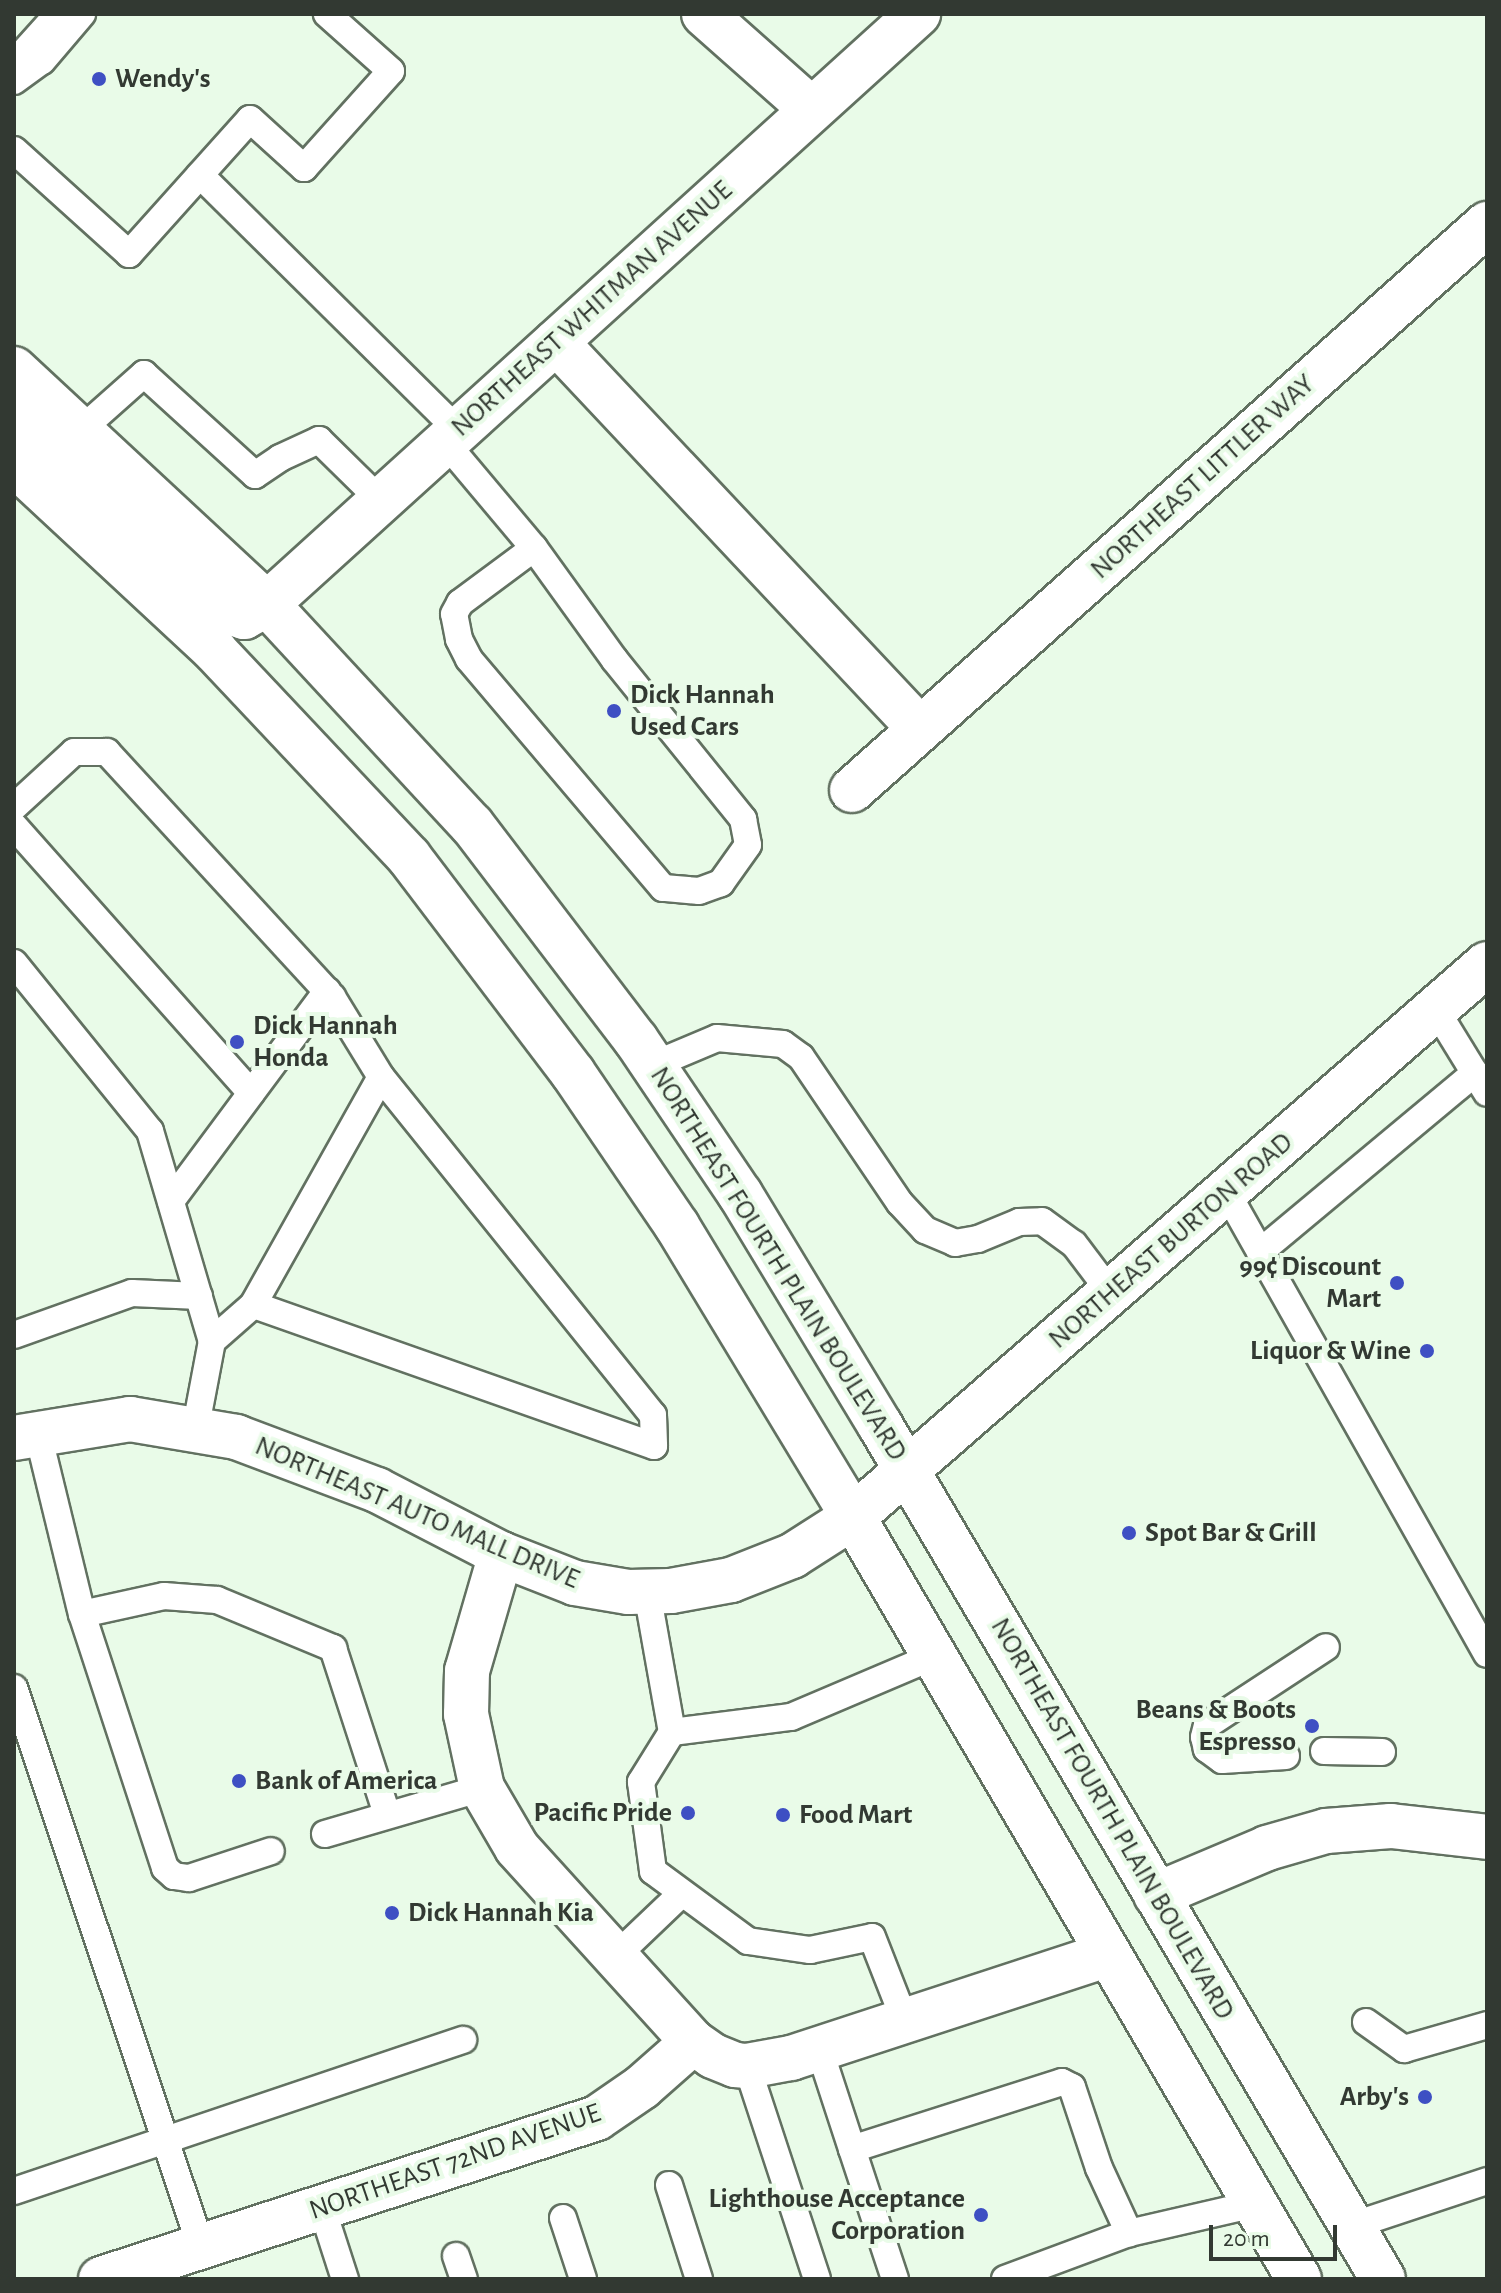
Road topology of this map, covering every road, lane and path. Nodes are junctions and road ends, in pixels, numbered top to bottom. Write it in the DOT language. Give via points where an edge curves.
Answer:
graph roads {
  1 [pos="58,14"];
  2 [pos="82,14"];
  3 [pos="327,14"];
  4 [pos="704,14"];
  5 [pos="918,14"];
  6 [pos="14,63"];
  7 [pos="14,81"];
  8 [pos="812,110"];
  9 [pos="14,150"];
  10 [pos="200,175"];
  11 [pos="1487,224"];
  12 [pos="556,342"];
  13 [pos="14,369"];
  14 [pos="14,421"];
  15 [pos="82,429"];
  16 [pos="451,436"];
  17 [pos="14,464"];
  18 [pos="381,501"];
  19 [pos="534,548"];
  20 [pos="267,604"];
  21 [pos="920,729"];
  22 [pos="852,790"];
  23 [pos="14,807"];
  24 [pos="14,826"];
  25 [pos="14,963"];
  26 [pos="1487,964"];
  27 [pos="327,991"];
  28 [pos="1436,1010"];
  29 [pos="653,1065"];
  30 [pos="381,1077"];
  31 [pos="1481,1083"];
  32 [pos="251,1093"];
  33 [pos="1227,1193"];
  34 [pos="171,1201"];
  35 [pos="1260,1252"];
  36 [pos="1111,1293"];
  37 [pos="199,1296"];
  38 [pos="253,1305"];
  39 [pos="14,1335"];
  40 [pos="212,1341"];
  41 [pos="195,1431"];
  42 [pos="26,1436"];
  43 [pos="907,1470"];
  44 [pos="853,1517"];
  45 [pos="501,1554"];
  46 [pos="647,1592"];
  47 [pos="82,1614"];
  48 [pos="1326,1647"];
  49 [pos="1487,1654"];
  50 [pos="935,1656"];
  51 [pos="14,1688"];
  52 [pos="672,1732"];
  53 [pos="1324,1751"];
  54 [pos="1382,1752"];
  55 [pos="1286,1756"];
  56 [pos="482,1788"];
  57 [pos="387,1814"];
  58 [pos="325,1834"];
  59 [pos="1487,1837"];
  60 [pos="271,1851"];
  61 [pos="681,1894"];
  62 [pos="1156,1895"];
  63 [pos="1107,1955"];
  64 [pos="616,1956"];
  65 [pos="905,2021"];
  66 [pos="1366,2022"];
  67 [pos="1487,2025"];
  68 [pos="463,2040"];
  69 [pos="693,2042"];
  70 [pos="819,2048"];
  71 [pos="747,2066"];
  72 [pos="165,2140"];
  73 [pos="852,2149"];
  74 [pos="1487,2181"];
  75 [pos="669,2185"];
  76 [pos="14,2191"];
  77 [pos="1255,2204"];
  78 [pos="322,2208"];
  79 [pos="563,2218"];
  80 [pos="1351,2226"];
  81 [pos="1129,2233"];
  82 [pos="201,2247"];
  83 [pos="1287,2276"];
  84 [pos="101,2279"];
  85 [pos="345,2279"];
  86 [pos="583,2279"];
  87 [pos="699,2279"];
  88 [pos="817,2279"];
  89 [pos="895,2279"];
  90 [pos="1005,2279"];
  91 [pos="1383,2279"];
  1 -- 6 [label="lane"];
  2 -- 7 [label="lane" via="42,61"];
  3 -- 10 [label="lane" via="391,71 304,168 250,119"];
  4 -- 8 [label="street"];
  5 -- 8 [label="street, NORTHEAST WHITMAN AVENUE"];
  8 -- 12 [label="street, NORTHEAST WHITMAN AVENUE"];
  9 -- 10 [label="lane" via="129,254"];
  10 -- 16 [label="lane"];
  11 -- 21 [label="street, NORTHEAST LITTLER WAY"];
  12 -- 16 [label="street, NORTHEAST WHITMAN AVENUE"];
  12 -- 21 [label="street"];
  13 -- 15 [label="street, NORTHEAST FOURTH PLAIN BOULEVARD"];
  14 -- 20 [label="street" via="228,612 244,617"];
  15 -- 18 [label="lane" via="144,374 255,475 319,440"];
  15 -- 20 [label="street, NORTHEAST FOURTH PLAIN BOULEVARD"];
  16 -- 18 [label="street, NORTHEAST WHITMAN AVENUE"];
  16 -- 19 [label="lane"];
  17 -- 44 [label="street" via="215,651 409,857 564,1060 670,1215"];
  18 -- 20 [label="street, NORTHEAST WHITMAN AVENUE"];
  19 -- 19 [label="lane" via="614,659 743,819 748,845 721,883 699,891 663,888 469,659 454,614 460,603"];
  20 -- 29 [label="street, NORTHEAST FOURTH PLAIN BOULEVARD" via="472,825"];
  21 -- 22 [label="street, NORTHEAST LITTLER WAY"];
  23 -- 27 [label="lane" via="74,752 107,752"];
  24 -- 32 [label="lane"];
  25 -- 34 [label="lane" via="150,1131"];
  26 -- 28 [label="street, NORTHEAST BURTON ROAD"];
  27 -- 30 [label="lane"];
  27 -- 32 [label="lane"];
  28 -- 31 [label="lane"];
  28 -- 33 [label="street, NORTHEAST BURTON ROAD"];
  29 -- 36 [label="lane" via="717,1038 783,1044 801,1057 900,1203 925,1230 955,1243 1019,1222 1042,1221 1074,1244"];
  29 -- 43 [label="street, NORTHEAST FOURTH PLAIN BOULEVARD" via="740,1194"];
  30 -- 38 [label="lane"];
  30 -- 38 [label="lane" via="653,1415 654,1446"];
  31 -- 35 [label="lane"];
  32 -- 34 [label="lane"];
  33 -- 35 [label="lane"];
  33 -- 36 [label="street, NORTHEAST BURTON ROAD"];
  34 -- 37 [label="lane"];
  35 -- 49 [label="lane"];
  36 -- 43 [label="street, NORTHEAST BURTON ROAD"];
  37 -- 39 [label="lane" via="132,1293"];
  37 -- 40 [label="lane"];
  38 -- 40 [label="lane"];
  40 -- 41 [label="lane"];
  41 -- 42 [label="street, NORTHEAST AUTO MALL DRIVE" via="130,1419"];
  41 -- 45 [label="street, NORTHEAST AUTO MALL DRIVE" via="236,1437 377,1490"];
  42 -- 47 [label="lane"];
  43 -- 44 [label="street, NORTHEAST BURTON ROAD"];
  43 -- 62 [label="street, NORTHEAST FOURTH PLAIN BOULEVARD"];
  44 -- 46 [label="street, NORTHEAST AUTO MALL DRIVE" via="792,1556 731,1580"];
  44 -- 50 [label="street"];
  45 -- 46 [label="street, NORTHEAST AUTO MALL DRIVE" via="575,1583"];
  45 -- 56 [label="street" via="467,1671 466,1714"];
  46 -- 52 [label="lane"];
  47 -- 57 [label="lane" via="164,1596 217,1600 333,1648"];
  47 -- 60 [label="lane" via="165,1868 189,1878"];
  48 -- 55 [label="lane" via="1207,1725 1207,1749 1222,1760"];
  50 -- 52 [label="lane" via="791,1717"];
  50 -- 63 [label="street"];
  51 -- 72 [label="lane"];
  52 -- 61 [label="lane" via="641,1782 653,1871"];
  53 -- 54 [label="lane"];
  56 -- 57 [label="lane"];
  56 -- 64 [label="street" via="517,1848"];
  57 -- 58 [label="lane"];
  59 -- 62 [label="street" via="1391,1826 1326,1831 1267,1848"];
  61 -- 64 [label="lane"];
  61 -- 65 [label="lane" via="748,1941 810,1950 872,1937"];
  62 -- 80 [label="street, NORTHEAST FOURTH PLAIN BOULEVARD"];
  63 -- 65 [label="street"];
  63 -- 77 [label="street"];
  64 -- 69 [label="street"];
  65 -- 70 [label="street"];
  66 -- 67 [label="lane" via="1404,2049"];
  68 -- 72 [label="lane"];
  69 -- 71 [label="street" via="713,2056"];
  69 -- 78 [label="street, NORTHEAST 72ND AVENUE" via="597,2118"];
  70 -- 71 [label="street"];
  70 -- 73 [label="lane"];
  71 -- 88 [label="lane"];
  72 -- 76 [label="lane"];
  72 -- 82 [label="lane"];
  73 -- 81 [label="lane" via="1062,2082 1072,2087 1099,2168"];
  73 -- 89 [label="lane"];
  74 -- 80 [label="lane"];
  75 -- 87 [label="lane"];
  77 -- 81 [label="lane"];
  77 -- 83 [label="street"];
  78 -- 82 [label="street, NORTHEAST 72ND AVENUE"];
  78 -- 85 [label="lane"];
  79 -- 86 [label="lane"];
  80 -- 91 [label="street, NORTHEAST FOURTH PLAIN BOULEVARD"];
  81 -- 90 [label="lane"];
  82 -- 84 [label="street, NORTHEAST 72ND AVENUE"];
}
